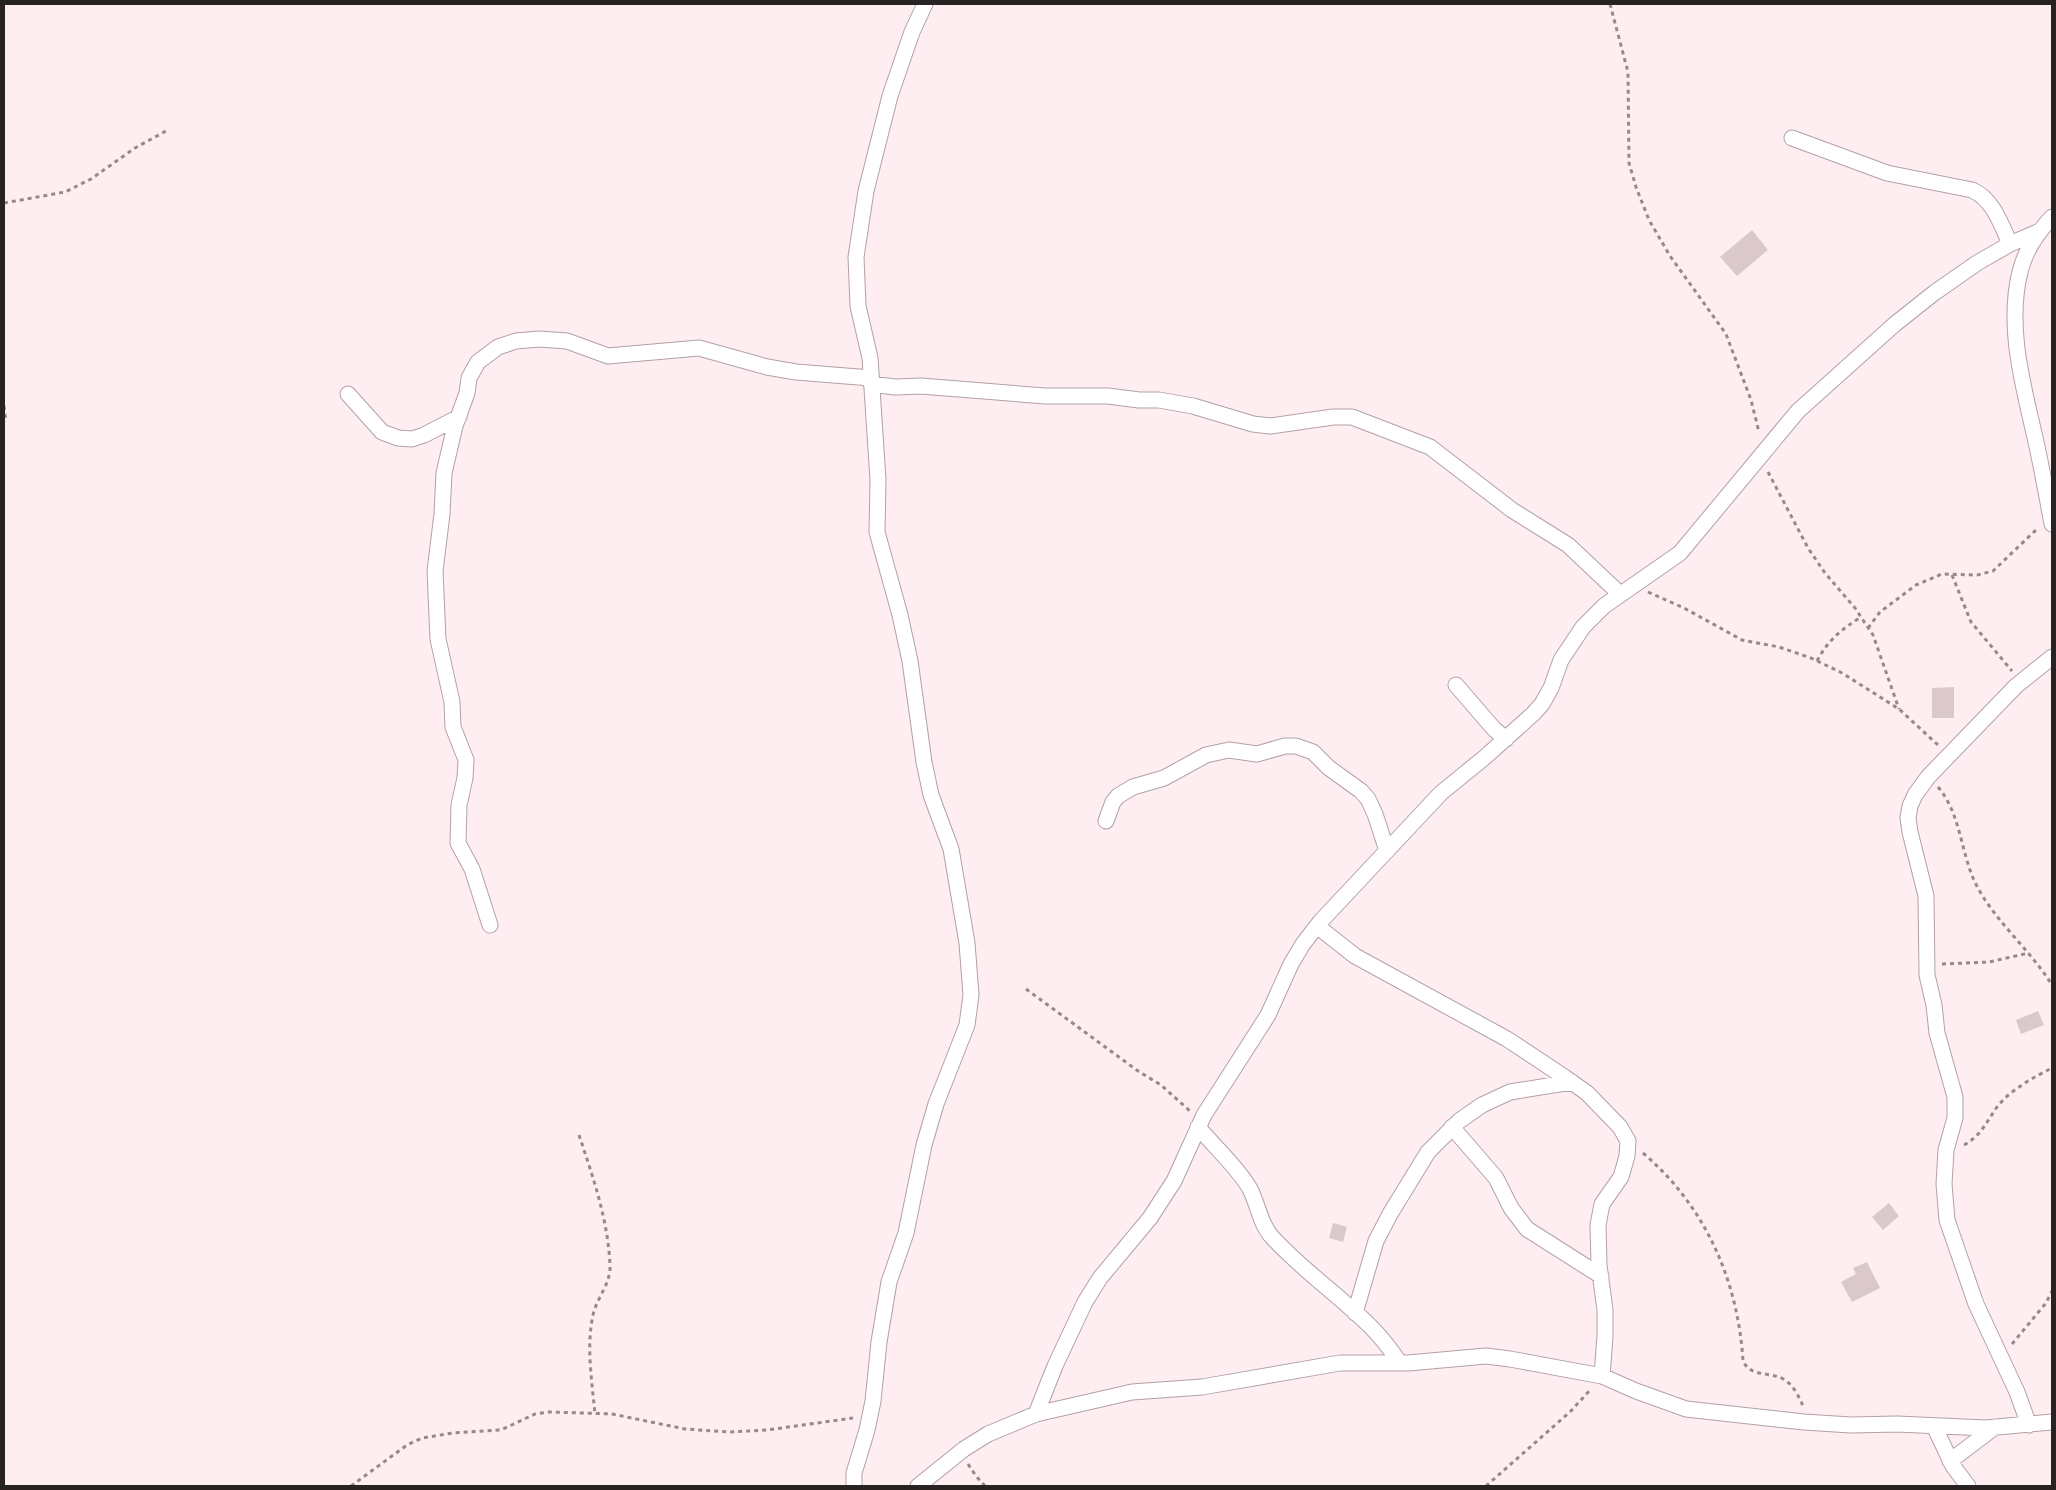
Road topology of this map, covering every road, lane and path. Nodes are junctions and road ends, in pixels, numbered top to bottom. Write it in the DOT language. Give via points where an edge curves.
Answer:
graph roads {
  1 [pos="925,4"];
  2 [pos="1610,4"];
  3 [pos="166,131"];
  4 [pos="1792,138"];
  5 [pos="4,203"];
  6 [pos="2052,217"];
  7 [pos="2040,231"];
  8 [pos="2010,244"];
  9 [pos="871,381"];
  10 [pos="348,394"];
  11 [pos="4,406"];
  12 [pos="459,417"];
  13 [pos="6,422"];
  14 [pos="1762,453"];
  15 [pos="2051,520"];
  16 [pos="1952,575"];
  17 [pos="1626,590"];
  18 [pos="1861,617"];
  19 [pos="1868,628"];
  20 [pos="2052,657"];
  21 [pos="1817,661"];
  22 [pos="2021,683"];
  23 [pos="1456,685"];
  24 [pos="1899,709"];
  25 [pos="1506,739"];
  26 [pos="1949,756"];
  27 [pos="1928,777"];
  28 [pos="1106,821"];
  29 [pos="1387,851"];
  30 [pos="490,925"];
  31 [pos="1317,926"];
  32 [pos="2029,953"];
  33 [pos="1927,965"];
  34 [pos="2052,983"];
  35 [pos="1026,989"];
  36 [pos="2052,1068"];
  37 [pos="1572,1082"];
  38 [pos="1200,1125"];
  39 [pos="1452,1127"];
  40 [pos="580,1135"];
  41 [pos="1628,1141"];
  42 [pos="1946,1150"];
  43 [pos="1601,1276"];
  44 [pos="2052,1291"];
  45 [pos="1356,1313"];
  46 [pos="2000,1355"];
  47 [pos="1400,1363"];
  48 [pos="1602,1376"];
  49 [pos="595,1414"];
  50 [pos="1036,1414"];
  51 [pos="870,1416"];
  52 [pos="2052,1422"];
  53 [pos="1810,1423"];
  54 [pos="2029,1424"];
  55 [pos="1934,1426"];
  56 [pos="1996,1427"];
  57 [pos="964,1449"];
  58 [pos="1950,1461"];
  59 [pos="351,1486"];
  60 [pos="854,1486"];
  61 [pos="918,1486"];
  62 [pos="986,1486"];
  63 [pos="1486,1486"];
  64 [pos="1968,1486"];
  1 -- 9 [label="street" via="890,96 866,191 856,257 858,306 870,358"];
  2 -- 14 [label="path" via="1628,72 1629,163 1636,187 1649,220 1670,256 1726,334 1751,400"];
  3 -- 5 [label="path" via="135,148 91,180 65,192"];
  4 -- 8 [label="street" via="1887,173 1979,193 1986,198"];
  6 -- 7 [label="street"];
  7 -- 8 [label="street"];
  7 -- 15 [label="street" via="2028,249 2020,273 2016,340"];
  8 -- 14 [label="street" via="1977,263 1895,324 1798,411"];
  9 -- 12 [label="street" via="796,372 699,348 608,356 567,341 516,341 498,347 478,362 469,378"];
  9 -- 17 [label="street" via="895,387 1159,400 1270,426 1352,417 1430,448"];
  9 -- 51 [label="street" via="878,480 877,532 910,661 931,795 951,849 968,943 971,995 967,1025 936,1104 906,1233 889,1282"];
  10 -- 12 [label="street" via="382,432 398,438 412,439 424,435"];
  11 -- 13 [label="path"];
  12 -- 30 [label="street" via="444,473 435,571 436,612 438,639 452,702 453,727 466,760 458,805 458,843 472,869"];
  14 -- 17 [label="street" via="1680,553"];
  14 -- 18 [label="path" via="1808,548"];
  15 -- 16 [label="path" via="1993,571"];
  16 -- 19 [label="path" via="1942,574 1916,585 1880,612"];
  16 -- 22 [label="path" via="1972,622"];
  17 -- 21 [label="path" via="1684,608 1742,640 1779,647"];
  17 -- 25 [label="street" via="1583,627 1561,660 1542,704"];
  18 -- 19 [label="path"];
  18 -- 21 [label="path" via="1835,635"];
  19 -- 24 [label="path"];
  20 -- 22 [label="street"];
  21 -- 24 [label="path"];
  22 -- 26 [label="street"];
  23 -- 25 [label="street"];
  24 -- 26 [label="path"];
  25 -- 29 [label="street" via="1441,793"];
  26 -- 27 [label="street"];
  27 -- 32 [label="path" via="1948,799 1964,854 1979,890"];
  27 -- 33 [label="street" via="1912,801 1908,818 1926,896"];
  28 -- 29 [label="street" via="1118,796 1132,787 1164,778 1206,755 1229,750 1256,754 1296,746 1313,752 1329,768 1362,791 1375,814"];
  29 -- 31 [label="street"];
  31 -- 37 [label="street" via="1355,956 1506,1039"];
  31 -- 38 [label="street" via="1291,964 1268,1014"];
  32 -- 33 [label="path" via="1989,962"];
  32 -- 34 [label="path"];
  33 -- 42 [label="street" via="1937,1033 1955,1097 1955,1118"];
  35 -- 38 [label="path" via="1161,1085"];
  36 -- 42 [label="path" via="2008,1096 1975,1138 1958,1148"];
  37 -- 39 [label="street" via="1510,1092 1482,1105"];
  37 -- 41 [label="street" via="1613,1119"];
  38 -- 45 [label="street" via="1243,1178 1270,1236"];
  38 -- 50 [label="street" via="1174,1181 1150,1218 1100,1278 1085,1302"];
  39 -- 43 [label="street" via="1496,1178 1511,1208 1527,1228"];
  39 -- 45 [label="street" via="1428,1152 1390,1214 1376,1242"];
  40 -- 49 [label="path" via="602,1210 610,1265 609,1277 593,1313 590,1330"];
  41 -- 43 [label="street" via="1621,1177 1602,1204 1599,1218 1597,1241"];
  41 -- 53 [label="path" via="1662,1169 1709,1234 1730,1280 1746,1368 1787,1381 1798,1395"];
  42 -- 46 [label="street" via="1947,1220 1976,1304"];
  43 -- 48 [label="street" via="1605,1336"];
  44 -- 46 [label="path" via="2023,1332"];
  45 -- 47 [label="street"];
  46 -- 54 [label="street"];
  47 -- 48 [label="street" via="1486,1356"];
  47 -- 50 [label="street" via="1340,1363 1202,1387 1132,1392"];
  48 -- 53 [label="street" via="1686,1409"];
  48 -- 63 [label="path" via="1571,1411"];
  49 -- 51 [label="path" via="640,1418 685,1429 730,1432"];
  49 -- 59 [label="path" via="542,1413 501,1430 422,1438 407,1445"];
  50 -- 57 [label="street" via="988,1434"];
  51 -- 60 [label="street" via="854,1473"];
  52 -- 54 [label="street"];
  53 -- 55 [label="street"];
  54 -- 56 [label="street"];
  55 -- 56 [label="street"];
  55 -- 58 [label="street"];
  56 -- 58 [label="street"];
  57 -- 61 [label="street"];
  57 -- 62 [label="path" via="970,1470"];
  58 -- 64 [label="street"];
}
